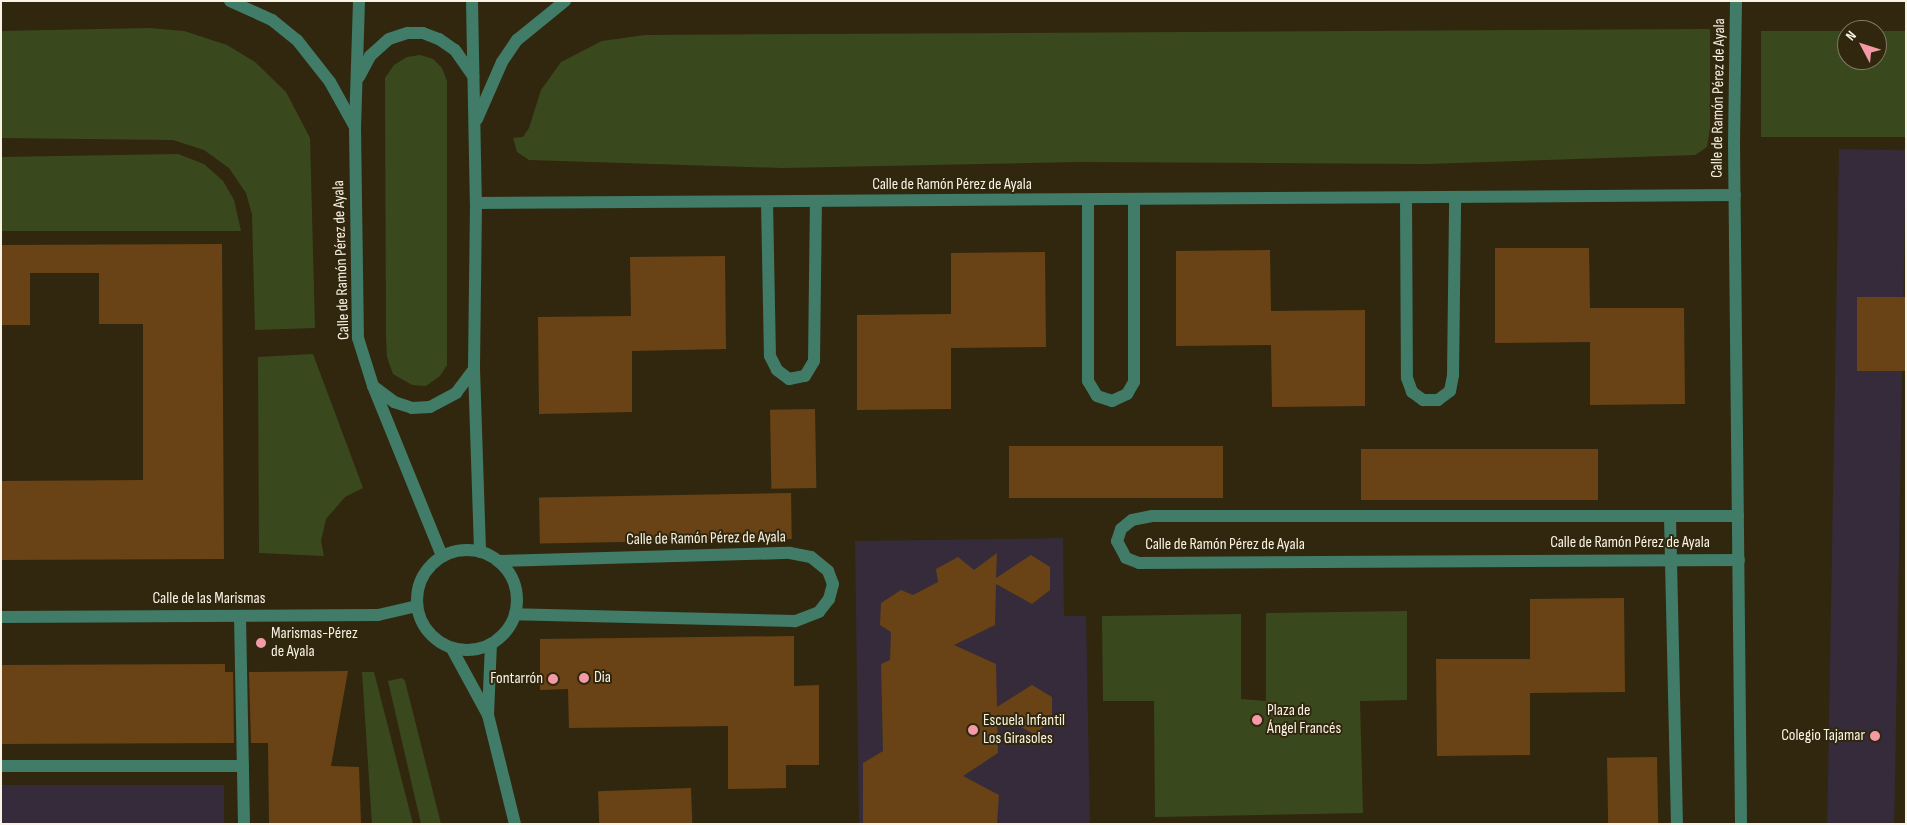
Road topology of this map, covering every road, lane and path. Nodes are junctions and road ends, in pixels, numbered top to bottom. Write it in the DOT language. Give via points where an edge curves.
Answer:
graph roads {
  1 [pos="230,1"];
  2 [pos="359,1"];
  3 [pos="472,1"];
  4 [pos="565,1"];
  5 [pos="1736,1"];
  6 [pos="473,76"];
  7 [pos="357,82"];
  8 [pos="475,124"];
  9 [pos="355,127"];
  10 [pos="1735,195"];
  11 [pos="1406,199"];
  12 [pos="1455,199"];
  13 [pos="1134,200"];
  14 [pos="816,201"];
  15 [pos="1088,201"];
  16 [pos="767,202"];
  17 [pos="476,203"];
  18 [pos="474,369"];
  19 [pos="373,386"];
  20 [pos="1738,516"];
  21 [pos="1670,517"];
  22 [pos="480,552"];
  23 [pos="442,556"];
  24 [pos="1672,559"];
  25 [pos="1739,560"];
  26 [pos="498,561"];
  27 [pos="416,606"];
  28 [pos="515,614"];
  29 [pos="240,616"];
  30 [pos="1,617"];
  31 [pos="491,644"];
  32 [pos="452,649"];
  33 [pos="488,715"];
  34 [pos="1,766"];
  35 [pos="243,766"];
  36 [pos="244,824"];
  37 [pos="515,824"];
  38 [pos="1676,824"];
  39 [pos="1741,824"];
  1 -- 9 [label="street, Calle de Ramón Pérez de Ayala" via="272,20 297,40 330,82"];
  2 -- 7 [label="street"];
  3 -- 6 [label="street"];
  4 -- 8 [label="street" via="517,40 502,62"];
  5 -- 10 [label="street, Calle de Ramón Pérez de Ayala"];
  6 -- 7 [label="street, Calle de Ramón Pérez de Ayala" via="455,50 439,39 423,33 408,33 389,39 370,56"];
  6 -- 8 [label="street"];
  7 -- 9 [label="street, Calle de Ramón Pérez de Ayala"];
  8 -- 17 [label="street"];
  9 -- 19 [label="street, Calle de Ramón Pérez de Ayala" via="358,338"];
  10 -- 12 [label="street, Calle de Ramón Pérez de Ayala"];
  10 -- 20 [label="street, Calle de Ramón Pérez de Ayala"];
  11 -- 12 [label="street, Calle de Ramón Pérez de Ayala"];
  11 -- 12 [label="street" via="1407,378 1412,392 1423,400 1438,400 1450,391 1453,375"];
  11 -- 13 [label="street, Calle de Ramón Pérez de Ayala"];
  13 -- 15 [label="street, Calle de Ramón Pérez de Ayala"];
  13 -- 15 [label="street" via="1134,382 1127,394 1112,401 1097,396 1088,381"];
  14 -- 15 [label="street, Calle de Ramón Pérez de Ayala"];
  14 -- 16 [label="street, Calle de Ramón Pérez de Ayala"];
  14 -- 16 [label="street" via="814,361 805,376 789,379 777,370 770,356"];
  16 -- 17 [label="street, Calle de Ramón Pérez de Ayala"];
  17 -- 18 [label="street"];
  18 -- 19 [label="street" via="456,393 430,407 412,408 394,402"];
  18 -- 22 [label="street"];
  19 -- 23 [label="street, Calle de Ramón Pérez de Ayala"];
  20 -- 21 [label="street, Calle de Ramón Pérez de Ayala"];
  20 -- 25 [label="street, Calle de Ramón Pérez de Ayala"];
  21 -- 24 [label="street"];
  21 -- 24 [label="street, Calle de Ramón Pérez de Ayala" via="1152,516 1132,520 1121,529 1116,542 1126,558 1139,562"];
  22 -- 23 [label="street" via="461,550"];
  22 -- 26 [label="street"];
  23 -- 27 [label="street" via="427,569 418,587"];
  24 -- 25 [label="street, Calle de Ramón Pérez de Ayala"];
  24 -- 38 [label="street"];
  25 -- 39 [label="street, Calle de Ramón Pérez de Ayala"];
  26 -- 28 [label="street" via="510,576 516,594"];
  26 -- 28 [label="street, Calle de Ramón Pérez de Ayala" via="790,553 811,557 828,571 833,584 829,599 819,612 795,621"];
  27 -- 29 [label="street, Calle de las Marismas" via="378,615"];
  27 -- 32 [label="street" via="422,624"];
  28 -- 31 [label="street" via="506,632"];
  29 -- 30 [label="street, Calle de las Marismas"];
  29 -- 35 [label="street"];
  31 -- 32 [label="street" via="472,650"];
  31 -- 33 [label="street"];
  32 -- 33 [label="street"];
  33 -- 37 [label="street"];
  34 -- 35 [label="street"];
  35 -- 36 [label="street"];
}
